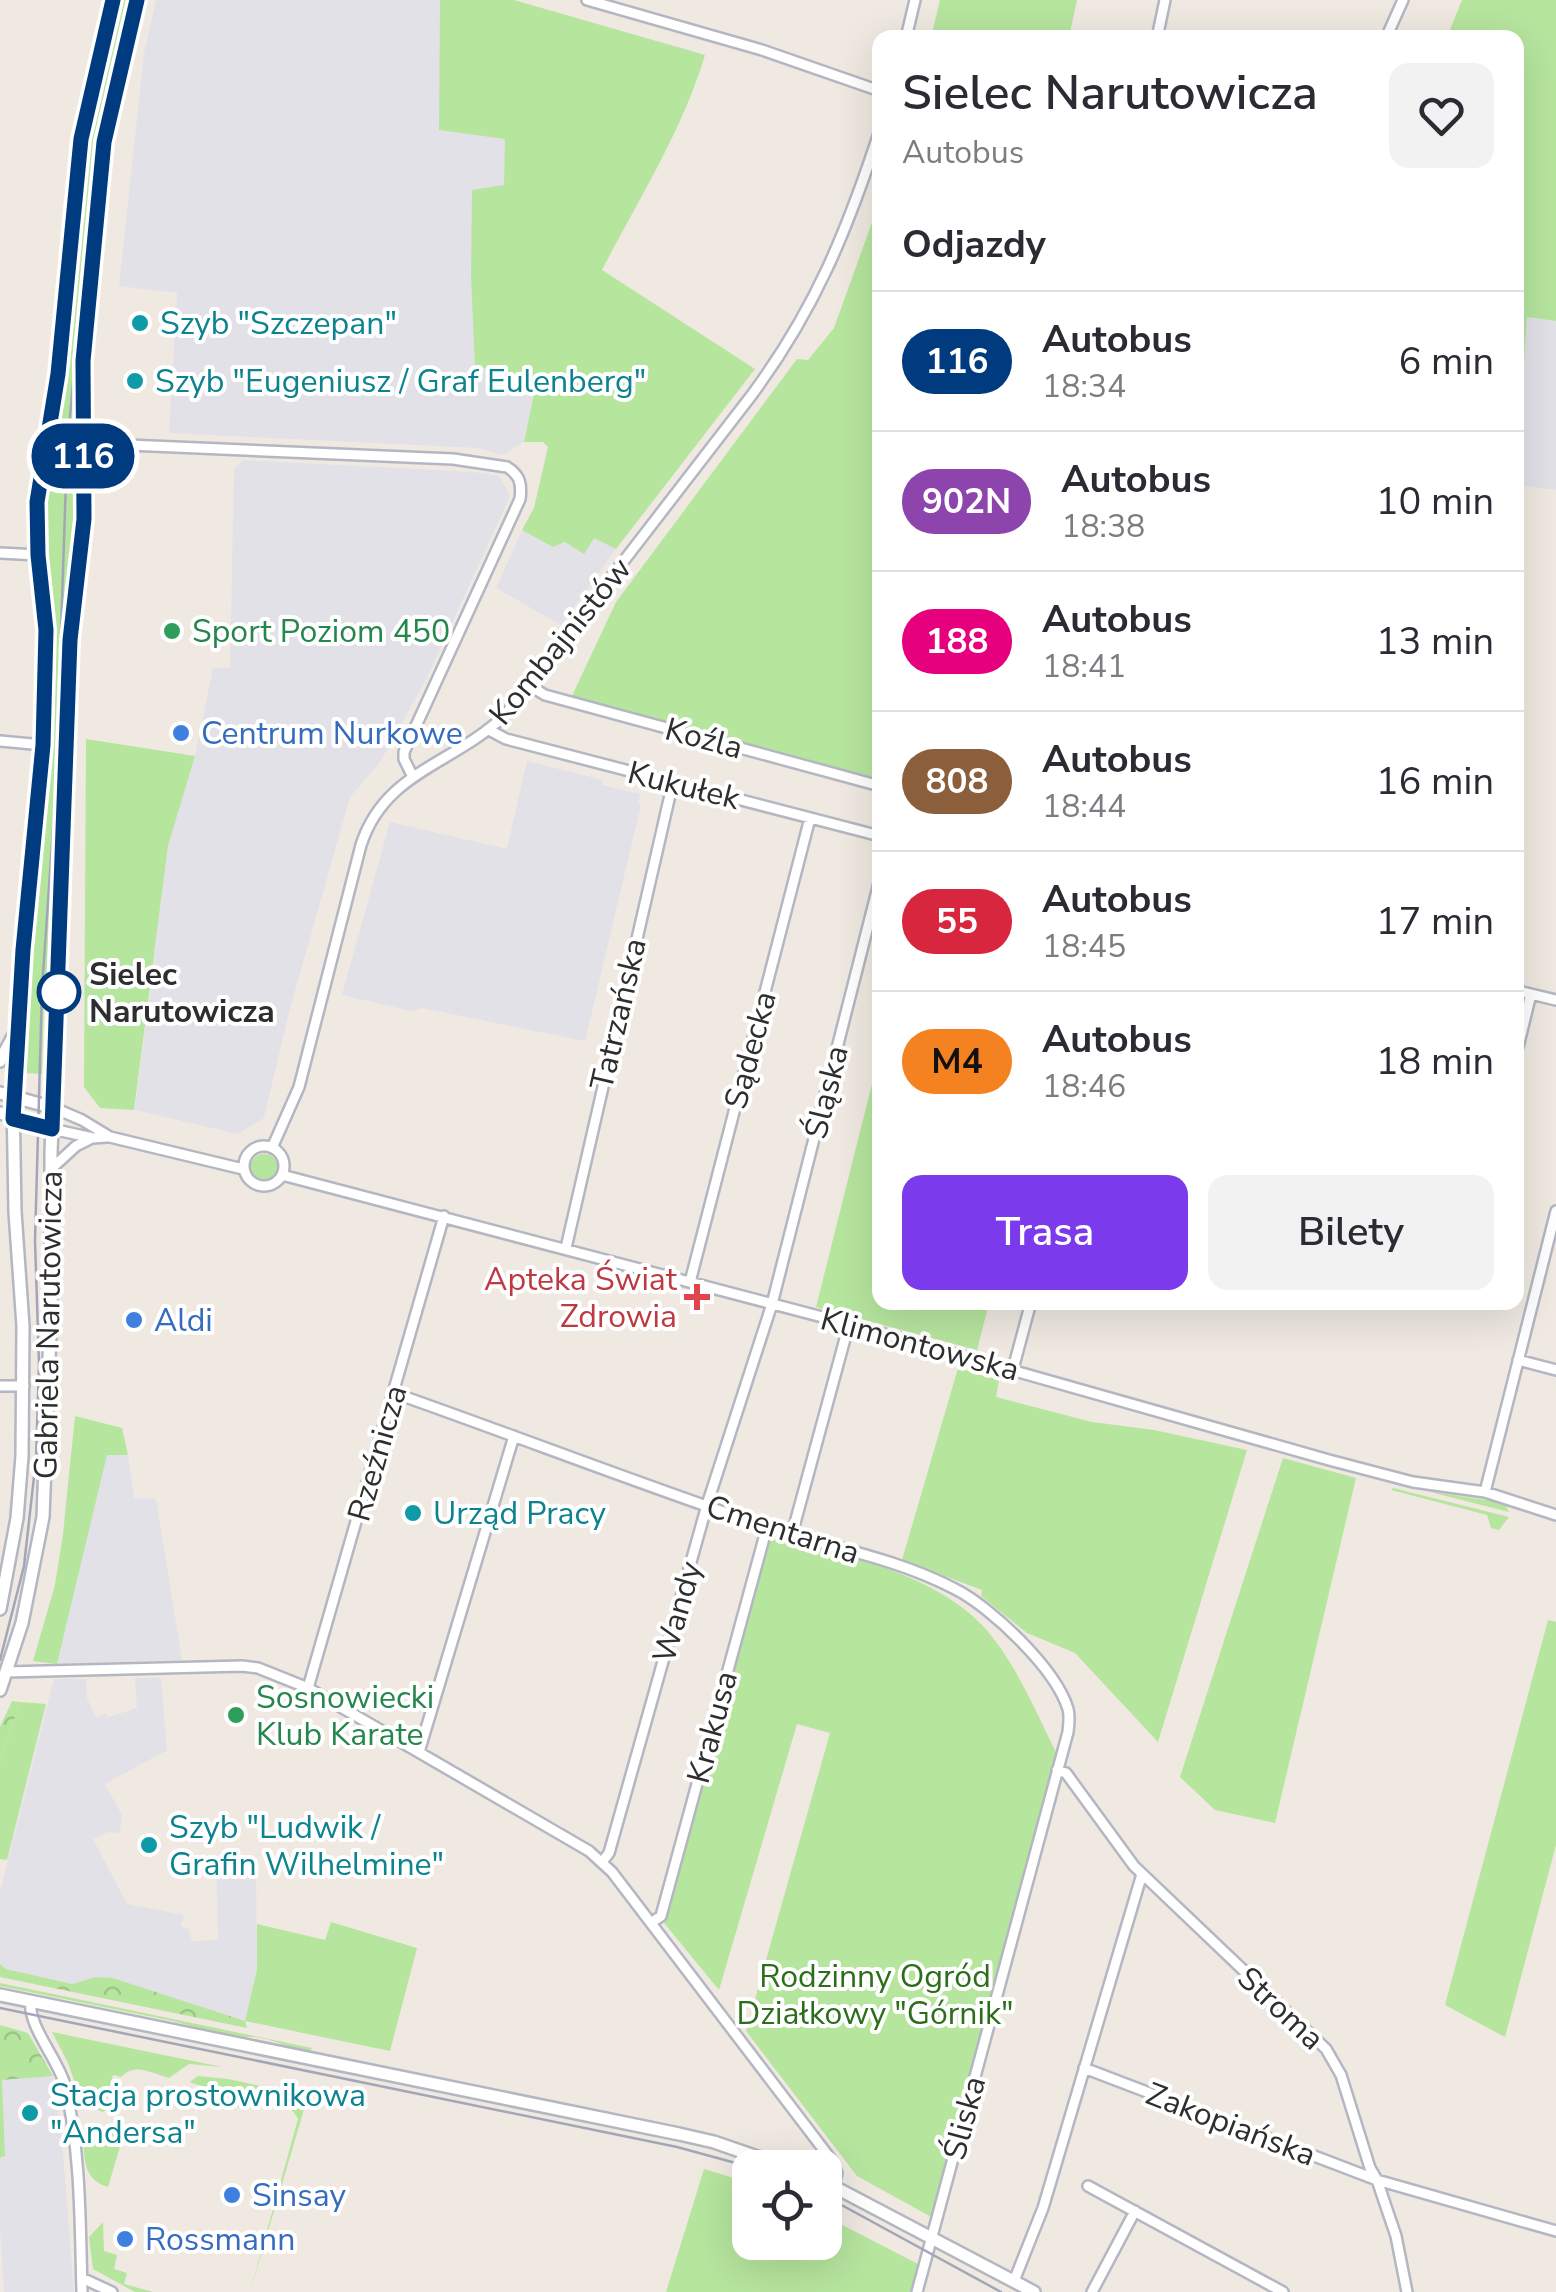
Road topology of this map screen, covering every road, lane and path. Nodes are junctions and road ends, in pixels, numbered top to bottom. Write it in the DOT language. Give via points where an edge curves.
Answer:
graph roads {
  1 [pos="113,0"];
  2 [pos="137,0"];
  3 [pos="587,0"];
  4 [pos="915,0"];
  5 [pos="1165,0"];
  6 [pos="1403,0"];
  7 [pos="908,30"];
  8 [pos="1159,30"];
  9 [pos="1390,30"];
  10 [pos="872,87"];
  11 [pos="872,153"];
  12 [pos="82,443"];
  13 [pos="0,553"];
  14 [pos="38,555"];
  15 [pos="530,686"];
  16 [pos="489,730"];
  17 [pos="0,741"];
  18 [pos="43,745"];
  19 [pos="413,777"];
  20 [pos="673,782"];
  21 [pos="872,784"];
  22 [pos="810,818"];
  23 [pos="872,834"];
  24 [pos="872,910"];
  25 [pos="1524,992"];
  26 [pos="1530,994"];
  27 [pos="1556,1000"];
  28 [pos="1524,1021"];
  29 [pos="17,1029"];
  30 [pos="0,1060"];
  31 [pos="0,1093"];
  32 [pos="13,1098"];
  33 [pos="54,1108"];
  34 [pos="0,1114"];
  35 [pos="13,1119"];
  36 [pos="52,1129"];
  37 [pos="110,1137"];
  38 [pos="93,1138"];
  39 [pos="272,1148"];
  40 [pos="243,1169"];
  41 [pos="52,1170"];
  42 [pos="282,1174"];
  43 [pos="1556,1211"];
  44 [pos="444,1216"];
  45 [pos="566,1248"];
  46 [pos="690,1282"];
  47 [pos="772,1304"];
  48 [pos="1028,1310"];
  49 [pos="849,1324"];
  50 [pos="1518,1360"];
  51 [pos="1013,1370"];
  52 [pos="1556,1370"];
  53 [pos="0,1386"];
  54 [pos="24,1386"];
  55 [pos="394,1393"];
  56 [pos="514,1436"];
  57 [pos="1485,1492"];
  58 [pos="707,1504"];
  59 [pos="1556,1515"];
  60 [pos="767,1527"];
  61 [pos="792,1534"];
  62 [pos="0,1609"];
  63 [pos="6,1672"];
  64 [pos="308,1688"];
  65 [pos="0,1690"];
  66 [pos="419,1752"];
  67 [pos="1057,1770"];
  68 [pos="602,1862"];
  69 [pos="1142,1874"];
  70 [pos="651,1922"];
  71 [pos="0,1995"];
  72 [pos="31,2001"];
  73 [pos="1084,2068"];
  74 [pos="737,2150"];
  75 [pos="824,2150"];
  76 [pos="1377,2180"];
  77 [pos="1088,2186"];
  78 [pos="842,2190"];
  79 [pos="1135,2211"];
  80 [pos="1556,2231"];
  81 [pos="933,2238"];
  82 [pos="82,2278"];
  83 [pos="1014,2281"];
  84 [pos="82,2292"];
  85 [pos="112,2292"];
  86 [pos="917,2292"];
  87 [pos="1034,2292"];
  88 [pos="1092,2292"];
  89 [pos="1283,2292"];
  90 [pos="1407,2292"];
  1 -- 14 [label="street, Gabriela Narutowicza" via="81,139 58,374 37,502"];
  2 -- 12 [label="street, Gabriela Narutowicza" via="104,142"];
  3 -- 10 [label="street"];
  4 -- 7 [label="street"];
  5 -- 8 [label="street"];
  6 -- 9 [label="street"];
  11 -- 15 [label="street, Kombajnistów" via="844,235 786,347"];
  12 -- 19 [label="street" via="434,458 513,470 520,499 404,752"];
  12 -- 33 [label="street, Gabriela Narutowicza" via="84,519 70,640"];
  13 -- 14 [label="street"];
  14 -- 18 [label="street, Gabriela Narutowicza" via="46,630"];
  15 -- 16 [label="street, Kombajnistów"];
  15 -- 21 [label="street, Koźla"];
  16 -- 19 [label="street, Kombajnistów"];
  16 -- 20 [label="street, Kukułek"];
  17 -- 18 [label="street"];
  18 -- 29 [label="street, Gabriela Narutowicza"];
  19 -- 39 [label="street, Kombajnistów" via="380,805 366,830 294,1104"];
  20 -- 22 [label="street, Kukułek"];
  20 -- 45 [label="street, Tatrzańska"];
  22 -- 23 [label="street, Kukułek"];
  22 -- 46 [label="street, Sądecka"];
  24 -- 47 [label="street, Śląska"];
  25 -- 26 [label="street"];
  26 -- 27 [label="street"];
  26 -- 28 [label="street"];
  29 -- 30 [label="street, Gabriela Narutowicza"];
  29 -- 32 [label="street, Gabriela Narutowicza"];
  31 -- 32 [label="street"];
  32 -- 33 [label="street"];
  32 -- 35 [label="street, Gabriela Narutowicza"];
  33 -- 36 [label="street, Gabriela Narutowicza"];
  33 -- 37 [label="street"];
  34 -- 35 [label="street"];
  35 -- 36 [label="street"];
  35 -- 54 [label="street, Gabriela Narutowicza"];
  36 -- 38 [label="street"];
  36 -- 41 [label="street, Gabriela Narutowicza"];
  37 -- 38 [label="street"];
  37 -- 40 [label="street"];
  38 -- 41 [label="street"];
  39 -- 40 [label="street" via="252,1150"];
  39 -- 42 [label="street" via="283,1159"];
  40 -- 42 [label="street" via="258,1186"];
  41 -- 63 [label="street, Gabriela Narutowicza" via="43,1518"];
  42 -- 44 [label="street, Klimontowska"];
  43 -- 50 [label="street"];
  44 -- 45 [label="street, Klimontowska"];
  44 -- 55 [label="street, Rzeźnicza"];
  45 -- 46 [label="street, Klimontowska"];
  46 -- 47 [label="street, Klimontowska"];
  47 -- 49 [label="street, Klimontowska"];
  47 -- 58 [label="street, Wandy"];
  48 -- 51 [label="street"];
  49 -- 51 [label="street, Klimontowska"];
  49 -- 61 [label="street"];
  50 -- 52 [label="street"];
  50 -- 57 [label="street"];
  51 -- 57 [label="street, Klimontowska" via="1413,1482"];
  53 -- 54 [label="street"];
  54 -- 62 [label="street, Gabriela Narutowicza" via="16,1518"];
  55 -- 56 [label="street, Cmentarna"];
  55 -- 64 [label="street, Rzeźnicza"];
  56 -- 58 [label="street, Cmentarna"];
  56 -- 66 [label="street"];
  57 -- 59 [label="street, Klimontowska"];
  58 -- 60 [label="street, Cmentarna"];
  58 -- 68 [label="street, Wandy"];
  60 -- 61 [label="street, Cmentarna"];
  60 -- 70 [label="street, Krakusa" via="661,1916"];
  61 -- 67 [label="street, Cmentarna" via="922,1573 992,1616 1026,1647 1068,1708"];
  63 -- 64 [label="street" via="242,1666"];
  63 -- 65 [label="street, Gabriela Narutowicza"];
  64 -- 66 [label="street"];
  66 -- 68 [label="street"];
  67 -- 69 [label="street, Stroma"];
  67 -- 81 [label="street, Śliska"];
  68 -- 70 [label="street"];
  69 -- 73 [label="street"];
  69 -- 76 [label="street, Stroma" via="1326,2048"];
  70 -- 75 [label="street"];
  71 -- 72 [label="street"];
  72 -- 74 [label="street"];
  72 -- 82 [label="street" via="30,2014 60,2070 72,2117"];
  73 -- 76 [label="street, Zakopiańska"];
  73 -- 83 [label="street"];
  76 -- 80 [label="street"];
  76 -- 90 [label="street, Stroma"];
  77 -- 79 [label="street"];
  78 -- 81 [label="street"];
  79 -- 88 [label="street"];
  79 -- 89 [label="street"];
  81 -- 83 [label="street"];
  81 -- 86 [label="street, Śliska"];
  82 -- 84 [label="street"];
  82 -- 85 [label="street"];
  83 -- 87 [label="street"];
}
